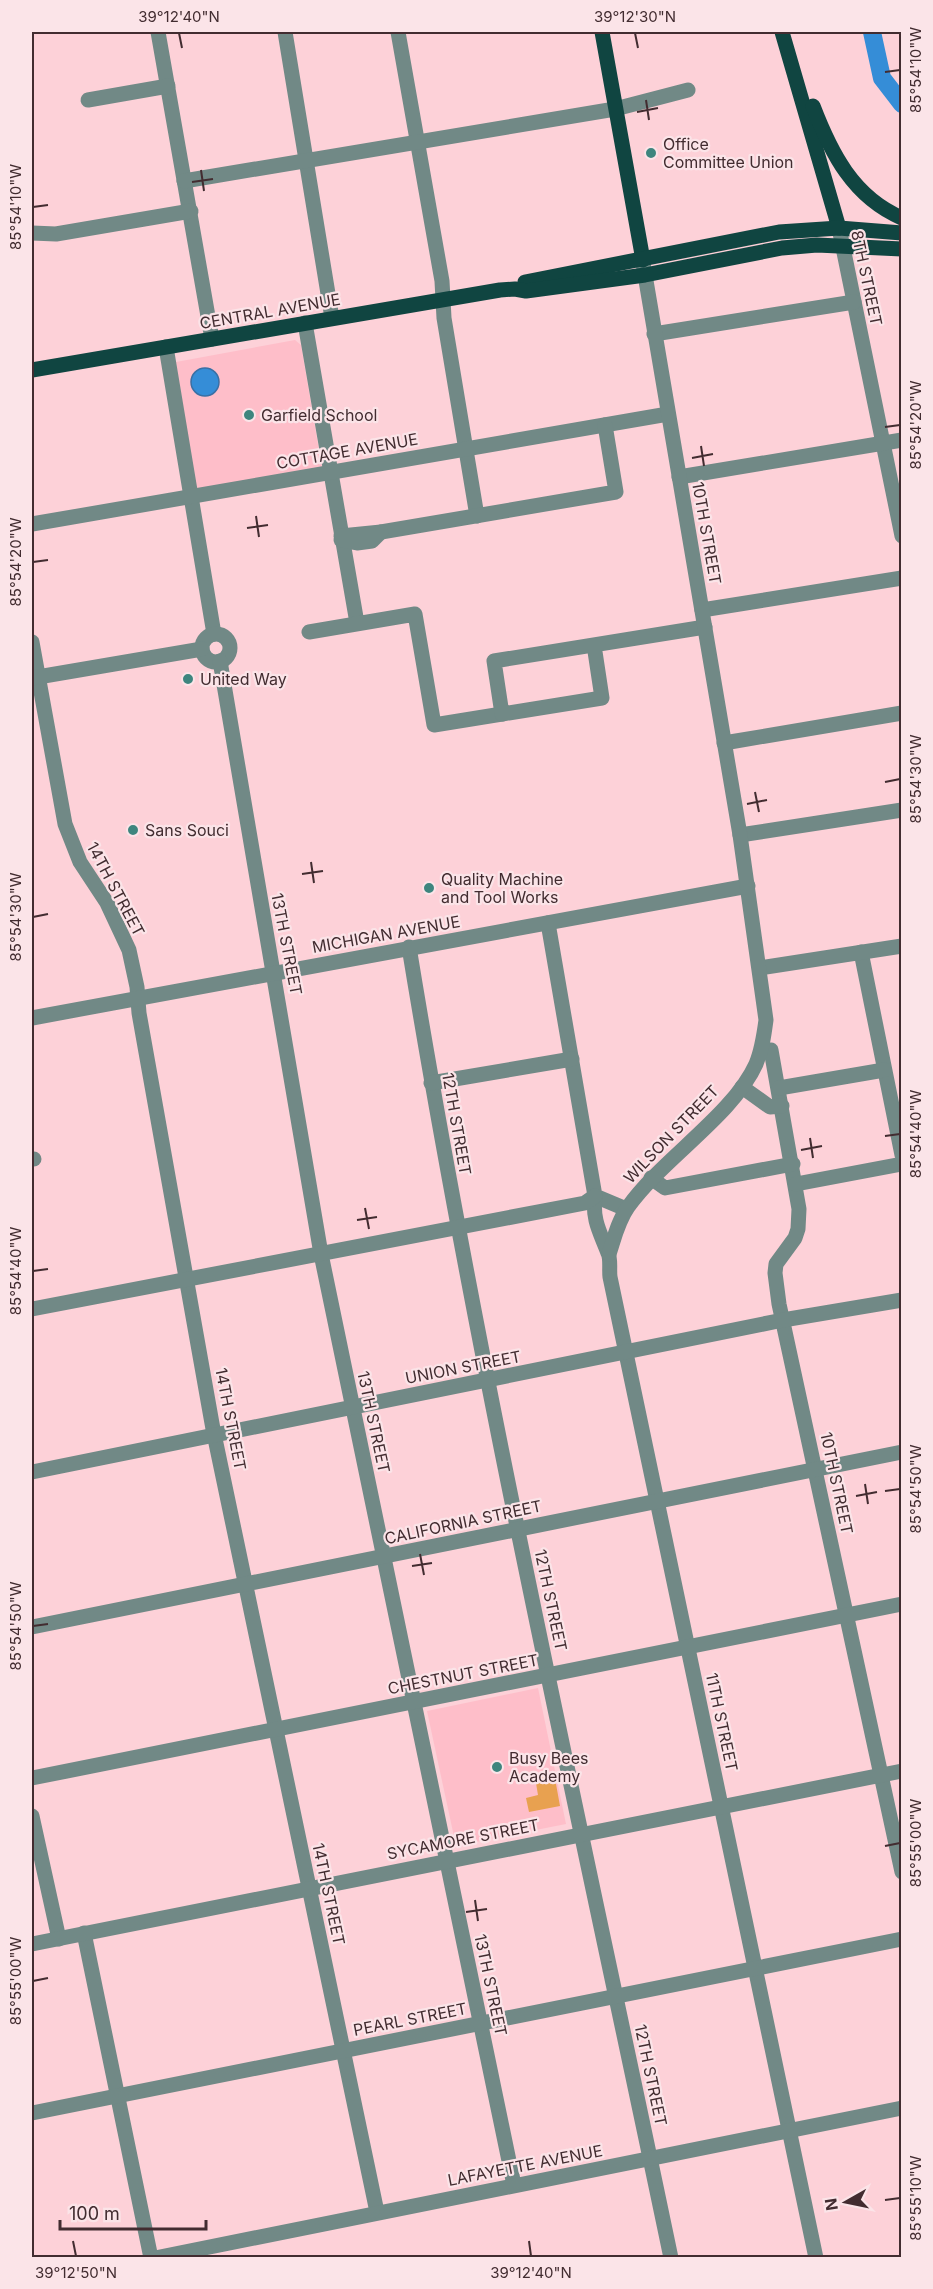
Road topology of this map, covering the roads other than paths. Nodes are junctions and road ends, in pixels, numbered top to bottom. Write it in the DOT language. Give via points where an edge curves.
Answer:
graph roads {
  1 [pos="158,32"];
  2 [pos="285,32"];
  3 [pos="399,32"];
  4 [pos="602,32"];
  5 [pos="782,32"];
  6 [pos="792,66"];
  7 [pos="168,86"];
  8 [pos="688,90"];
  9 [pos="88,100"];
  10 [pos="615,109"];
  11 [pos="419,142"];
  12 [pos="306,162"];
  13 [pos="184,181"];
  14 [pos="191,211"];
  15 [pos="902,218"];
  16 [pos="838,228"];
  17 [pos="32,233"];
  18 [pos="902,233"];
  19 [pos="842,245"];
  20 [pos="902,249"];
  21 [pos="644,267"];
  22 [pos="443,299"];
  23 [pos="854,302"];
  24 [pos="332,318"];
  25 [pos="304,323"];
  26 [pos="654,334"];
  27 [pos="212,339"];
  28 [pos="166,347"];
  29 [pos="32,370"];
  30 [pos="668,414"];
  31 [pos="605,425"];
  32 [pos="902,440"];
  33 [pos="883,443"];
  34 [pos="466,449"];
  35 [pos="330,472"];
  36 [pos="679,477"];
  37 [pos="192,496"];
  38 [pos="477,516"];
  39 [pos="32,524"];
  40 [pos="902,536"];
  41 [pos="341,538"];
  42 [pos="902,578"];
  43 [pos="702,610"];
  44 [pos="357,623"];
  45 [pos="705,627"];
  46 [pos="309,632"];
  47 [pos="214,634"];
  48 [pos="32,642"];
  49 [pos="594,645"];
  50 [pos="202,649"];
  51 [pos="220,662"];
  52 [pos="34,677"];
  53 [pos="902,713"];
  54 [pos="502,714"];
  55 [pos="724,743"];
  56 [pos="902,810"];
  57 [pos="740,835"];
  58 [pos="748,886"];
  59 [pos="548,923"];
  60 [pos="902,946"];
  61 [pos="409,947"];
  62 [pos="861,952"];
  63 [pos="760,968"];
  64 [pos="273,973"];
  65 [pos="138,997"];
  66 [pos="32,1018"];
  67 [pos="767,1046"];
  68 [pos="572,1059"];
  69 [pos="884,1070"];
  70 [pos="431,1083"];
  71 [pos="742,1087"];
  72 [pos="778,1088"];
  73 [pos="782,1106"];
  74 [pos="902,1155"];
  75 [pos="793,1164"];
  76 [pos="902,1164"];
  77 [pos="651,1178"];
  78 [pos="796,1184"];
  79 [pos="596,1196"];
  80 [pos="626,1209"];
  81 [pos="458,1228"];
  82 [pos="321,1254"];
  83 [pos="609,1254"];
  84 [pos="186,1279"];
  85 [pos="902,1299"];
  86 [pos="32,1309"];
  87 [pos="783,1320"];
  88 [pos="626,1352"];
  89 [pos="488,1380"];
  90 [pos="352,1407"];
  91 [pos="215,1435"];
  92 [pos="902,1452"];
  93 [pos="816,1470"];
  94 [pos="32,1472"];
  95 [pos="657,1501"];
  96 [pos="518,1530"];
  97 [pos="384,1557"];
  98 [pos="247,1584"];
  99 [pos="902,1604"];
  100 [pos="847,1615"];
  101 [pos="32,1627"];
  102 [pos="687,1646"];
  103 [pos="549,1675"];
  104 [pos="413,1702"];
  105 [pos="276,1729"];
  106 [pos="902,1771"];
  107 [pos="881,1775"];
  108 [pos="32,1778"];
  109 [pos="721,1806"];
  110 [pos="32,1816"];
  111 [pos="582,1834"];
  112 [pos="447,1861"];
  113 [pos="902,1872"];
  114 [pos="310,1888"];
  115 [pos="84,1934"];
  116 [pos="58,1939"];
  117 [pos="902,1939"];
  118 [pos="32,1944"];
  119 [pos="755,1968"];
  120 [pos="616,1996"];
  121 [pos="481,2024"];
  122 [pos="344,2051"];
  123 [pos="119,2096"];
  124 [pos="902,2108"];
  125 [pos="32,2114"];
  126 [pos="789,2130"];
  127 [pos="650,2158"];
  128 [pos="514,2185"];
  129 [pos="377,2212"];
  130 [pos="153,2258"];
  131 [pos="671,2258"];
  132 [pos="816,2258"];
  1 -- 7 [label="street"];
  2 -- 12 [label="street"];
  3 -- 11 [label="street"];
  4 -- 10 [label="main road, 10TH STREET"];
  5 -- 6 [label="main road, 8TH STREET"];
  6 -- 15 [label="main road" via="808,92 839,164 855,186"];
  6 -- 16 [label="main road, 8TH STREET"];
  7 -- 9 [label="street"];
  7 -- 13 [label="street"];
  8 -- 10 [label="street"];
  10 -- 11 [label="street"];
  10 -- 21 [label="main road, 10TH STREET"];
  11 -- 12 [label="street"];
  11 -- 22 [label="street"];
  12 -- 13 [label="street"];
  12 -- 24 [label="street"];
  13 -- 14 [label="street"];
  14 -- 17 [label="street" via="56,234"];
  14 -- 27 [label="street"];
  16 -- 18 [label="main road, CENTRAL AVENUE"];
  16 -- 19 [label="street, 8TH STREET"];
  16 -- 21 [label="main road, CENTRAL AVENUE" via="760,234"];
  19 -- 20 [label="main road, CENTRAL AVENUE"];
  19 -- 21 [label="main road, CENTRAL AVENUE" via="782,248"];
  19 -- 23 [label="street, 8TH STREET"];
  21 -- 22 [label="main road, CENTRAL AVENUE" via="525,281 515,289"];
  21 -- 26 [label="street, 10TH STREET"];
  22 -- 24 [label="main road, CENTRAL AVENUE"];
  22 -- 34 [label="street"];
  23 -- 26 [label="street"];
  23 -- 33 [label="street, 8TH STREET"];
  24 -- 25 [label="main road, CENTRAL AVENUE"];
  25 -- 27 [label="main road, CENTRAL AVENUE"];
  25 -- 35 [label="street"];
  26 -- 30 [label="street, 10TH STREET"];
  27 -- 28 [label="main road, CENTRAL AVENUE"];
  28 -- 29 [label="main road, CENTRAL AVENUE"];
  28 -- 37 [label="street"];
  30 -- 31 [label="street, COTTAGE AVENUE"];
  30 -- 36 [label="street, 10TH STREET"];
  31 -- 34 [label="street, COTTAGE AVENUE"];
  31 -- 38 [label="street" via="616,492"];
  32 -- 33 [label="street"];
  33 -- 36 [label="street"];
  33 -- 40 [label="street, 8TH STREET"];
  34 -- 35 [label="street, COTTAGE AVENUE"];
  34 -- 38 [label="street"];
  35 -- 37 [label="street, COTTAGE AVENUE"];
  35 -- 41 [label="street"];
  36 -- 43 [label="street, 10TH STREET"];
  37 -- 39 [label="street, COTTAGE AVENUE"];
  37 -- 47 [label="street"];
  38 -- 41 [label="street" via="381,532 372,541 357,543"];
  41 -- 44 [label="street"];
  42 -- 43 [label="street"];
  43 -- 45 [label="street, 10TH STREET"];
  44 -- 46 [label="street"];
  44 -- 54 [label="street" via="415,614 434,725"];
  45 -- 49 [label="street"];
  45 -- 55 [label="street, 10TH STREET"];
  47 -- 50 [label="street" via="205,640"];
  47 -- 51 [label="street" via="225,637 230,644 229,653"];
  48 -- 52 [label="street, 14TH STREET"];
  49 -- 54 [label="street" via="494,661"];
  49 -- 54 [label="street" via="602,698"];
  50 -- 51 [label="street" via="206,658"];
  50 -- 52 [label="street"];
  51 -- 64 [label="street, 13TH STREET"];
  52 -- 65 [label="street, 14TH STREET" via="68,832 80,862 119,926 129,950"];
  53 -- 55 [label="street"];
  55 -- 57 [label="street, 10TH STREET"];
  56 -- 57 [label="street"];
  57 -- 58 [label="street, 10TH STREET"];
  58 -- 59 [label="street, MICHIGAN AVENUE"];
  58 -- 63 [label="street, 10TH STREET"];
  59 -- 61 [label="street, MICHIGAN AVENUE"];
  59 -- 68 [label="street, 11TH STREET"];
  60 -- 62 [label="street"];
  61 -- 64 [label="street, MICHIGAN AVENUE"];
  61 -- 70 [label="street, 12TH STREET"];
  62 -- 63 [label="street"];
  62 -- 69 [label="street"];
  63 -- 67 [label="street, 10TH STREET"];
  64 -- 65 [label="street, MICHIGAN AVENUE"];
  64 -- 82 [label="street, 13TH STREET"];
  65 -- 66 [label="street, MICHIGAN AVENUE"];
  65 -- 84 [label="street, 14TH STREET"];
  67 -- 71 [label="street, WILSON STREET"];
  67 -- 72 [label="street, 10TH STREET"];
  68 -- 70 [label="street"];
  68 -- 79 [label="street, 11TH STREET"];
  69 -- 72 [label="street"];
  69 -- 74 [label="street"];
  70 -- 81 [label="street, 12TH STREET"];
  71 -- 73 [label="street" via="770,1107"];
  71 -- 77 [label="street, WILSON STREET"];
  72 -- 73 [label="street, 10TH STREET"];
  73 -- 75 [label="street, 10TH STREET"];
  75 -- 77 [label="street" via="665,1188"];
  75 -- 78 [label="street, 10TH STREET"];
  76 -- 78 [label="street"];
  77 -- 80 [label="street, WILSON STREET"];
  78 -- 87 [label="street, 10TH STREET" via="798,1229 776,1264 775,1273"];
  79 -- 80 [label="street"];
  79 -- 81 [label="street" via="585,1203"];
  79 -- 83 [label="street, 11TH STREET" via="593,1209 600,1239"];
  80 -- 83 [label="street, WILSON STREET"];
  81 -- 82 [label="street"];
  81 -- 89 [label="street, 12TH STREET"];
  82 -- 84 [label="street"];
  82 -- 90 [label="street, 13TH STREET"];
  83 -- 88 [label="street, 11TH STREET"];
  84 -- 86 [label="street"];
  84 -- 91 [label="street, 14TH STREET"];
  85 -- 87 [label="street, UNION STREET"];
  87 -- 88 [label="street, UNION STREET"];
  87 -- 93 [label="street, 10TH STREET"];
  88 -- 89 [label="street, UNION STREET"];
  88 -- 95 [label="street, 11TH STREET"];
  89 -- 90 [label="street, UNION STREET"];
  89 -- 96 [label="street, 12TH STREET"];
  90 -- 91 [label="street, UNION STREET"];
  90 -- 97 [label="street, 13TH STREET"];
  91 -- 94 [label="street, UNION STREET"];
  91 -- 98 [label="street, 14TH STREET"];
  92 -- 93 [label="street, CALIFORNIA STREET"];
  93 -- 95 [label="street, CALIFORNIA STREET"];
  93 -- 100 [label="street, 10TH STREET"];
  95 -- 96 [label="street, CALIFORNIA STREET"];
  95 -- 102 [label="street, 11TH STREET"];
  96 -- 97 [label="street, CALIFORNIA STREET"];
  96 -- 103 [label="street, 12TH STREET"];
  97 -- 98 [label="street, CALIFORNIA STREET"];
  97 -- 104 [label="street, 13TH STREET"];
  98 -- 101 [label="street, CALIFORNIA STREET"];
  98 -- 105 [label="street, 14TH STREET"];
  99 -- 100 [label="street, CHESTNUT STREET"];
  100 -- 102 [label="street, CHESTNUT STREET"];
  100 -- 107 [label="street, 10TH STREET"];
  102 -- 103 [label="street, CHESTNUT STREET"];
  102 -- 109 [label="street, 11TH STREET"];
  103 -- 104 [label="street, CHESTNUT STREET"];
  103 -- 111 [label="street, 12TH STREET"];
  104 -- 105 [label="street, CHESTNUT STREET"];
  104 -- 112 [label="street, 13TH STREET"];
  105 -- 108 [label="street, CHESTNUT STREET"];
  105 -- 114 [label="street, 14TH STREET"];
  106 -- 107 [label="street, SYCAMORE STREET"];
  107 -- 109 [label="street, SYCAMORE STREET"];
  107 -- 113 [label="street, 10TH STREET"];
  109 -- 111 [label="street, SYCAMORE STREET"];
  109 -- 119 [label="street, 11TH STREET"];
  110 -- 116 [label="street"];
  111 -- 112 [label="street, SYCAMORE STREET"];
  111 -- 120 [label="street, 12TH STREET"];
  112 -- 114 [label="street, SYCAMORE STREET"];
  112 -- 121 [label="street, 13TH STREET"];
  114 -- 115 [label="street, SYCAMORE STREET"];
  114 -- 122 [label="street, 14TH STREET"];
  115 -- 116 [label="street, SYCAMORE STREET"];
  115 -- 123 [label="street"];
  116 -- 118 [label="street, SYCAMORE STREET"];
  117 -- 119 [label="street, PEARL STREET"];
  119 -- 120 [label="street, PEARL STREET"];
  119 -- 126 [label="street, 11TH STREET"];
  120 -- 121 [label="street, PEARL STREET"];
  120 -- 127 [label="street, 12TH STREET"];
  121 -- 122 [label="street, PEARL STREET"];
  121 -- 128 [label="street, 13TH STREET"];
  122 -- 123 [label="street, PEARL STREET"];
  122 -- 129 [label="street, 14TH STREET"];
  123 -- 125 [label="street, PEARL STREET"];
  123 -- 130 [label="street"];
  124 -- 126 [label="street, LAFAYETTE AVENUE"];
  126 -- 127 [label="street, LAFAYETTE AVENUE"];
  126 -- 132 [label="street, 11TH STREET"];
  127 -- 128 [label="street, LAFAYETTE AVENUE"];
  127 -- 131 [label="street, 12TH STREET"];
  128 -- 129 [label="street, LAFAYETTE AVENUE"];
  129 -- 130 [label="street, LAFAYETTE AVENUE"];
}
